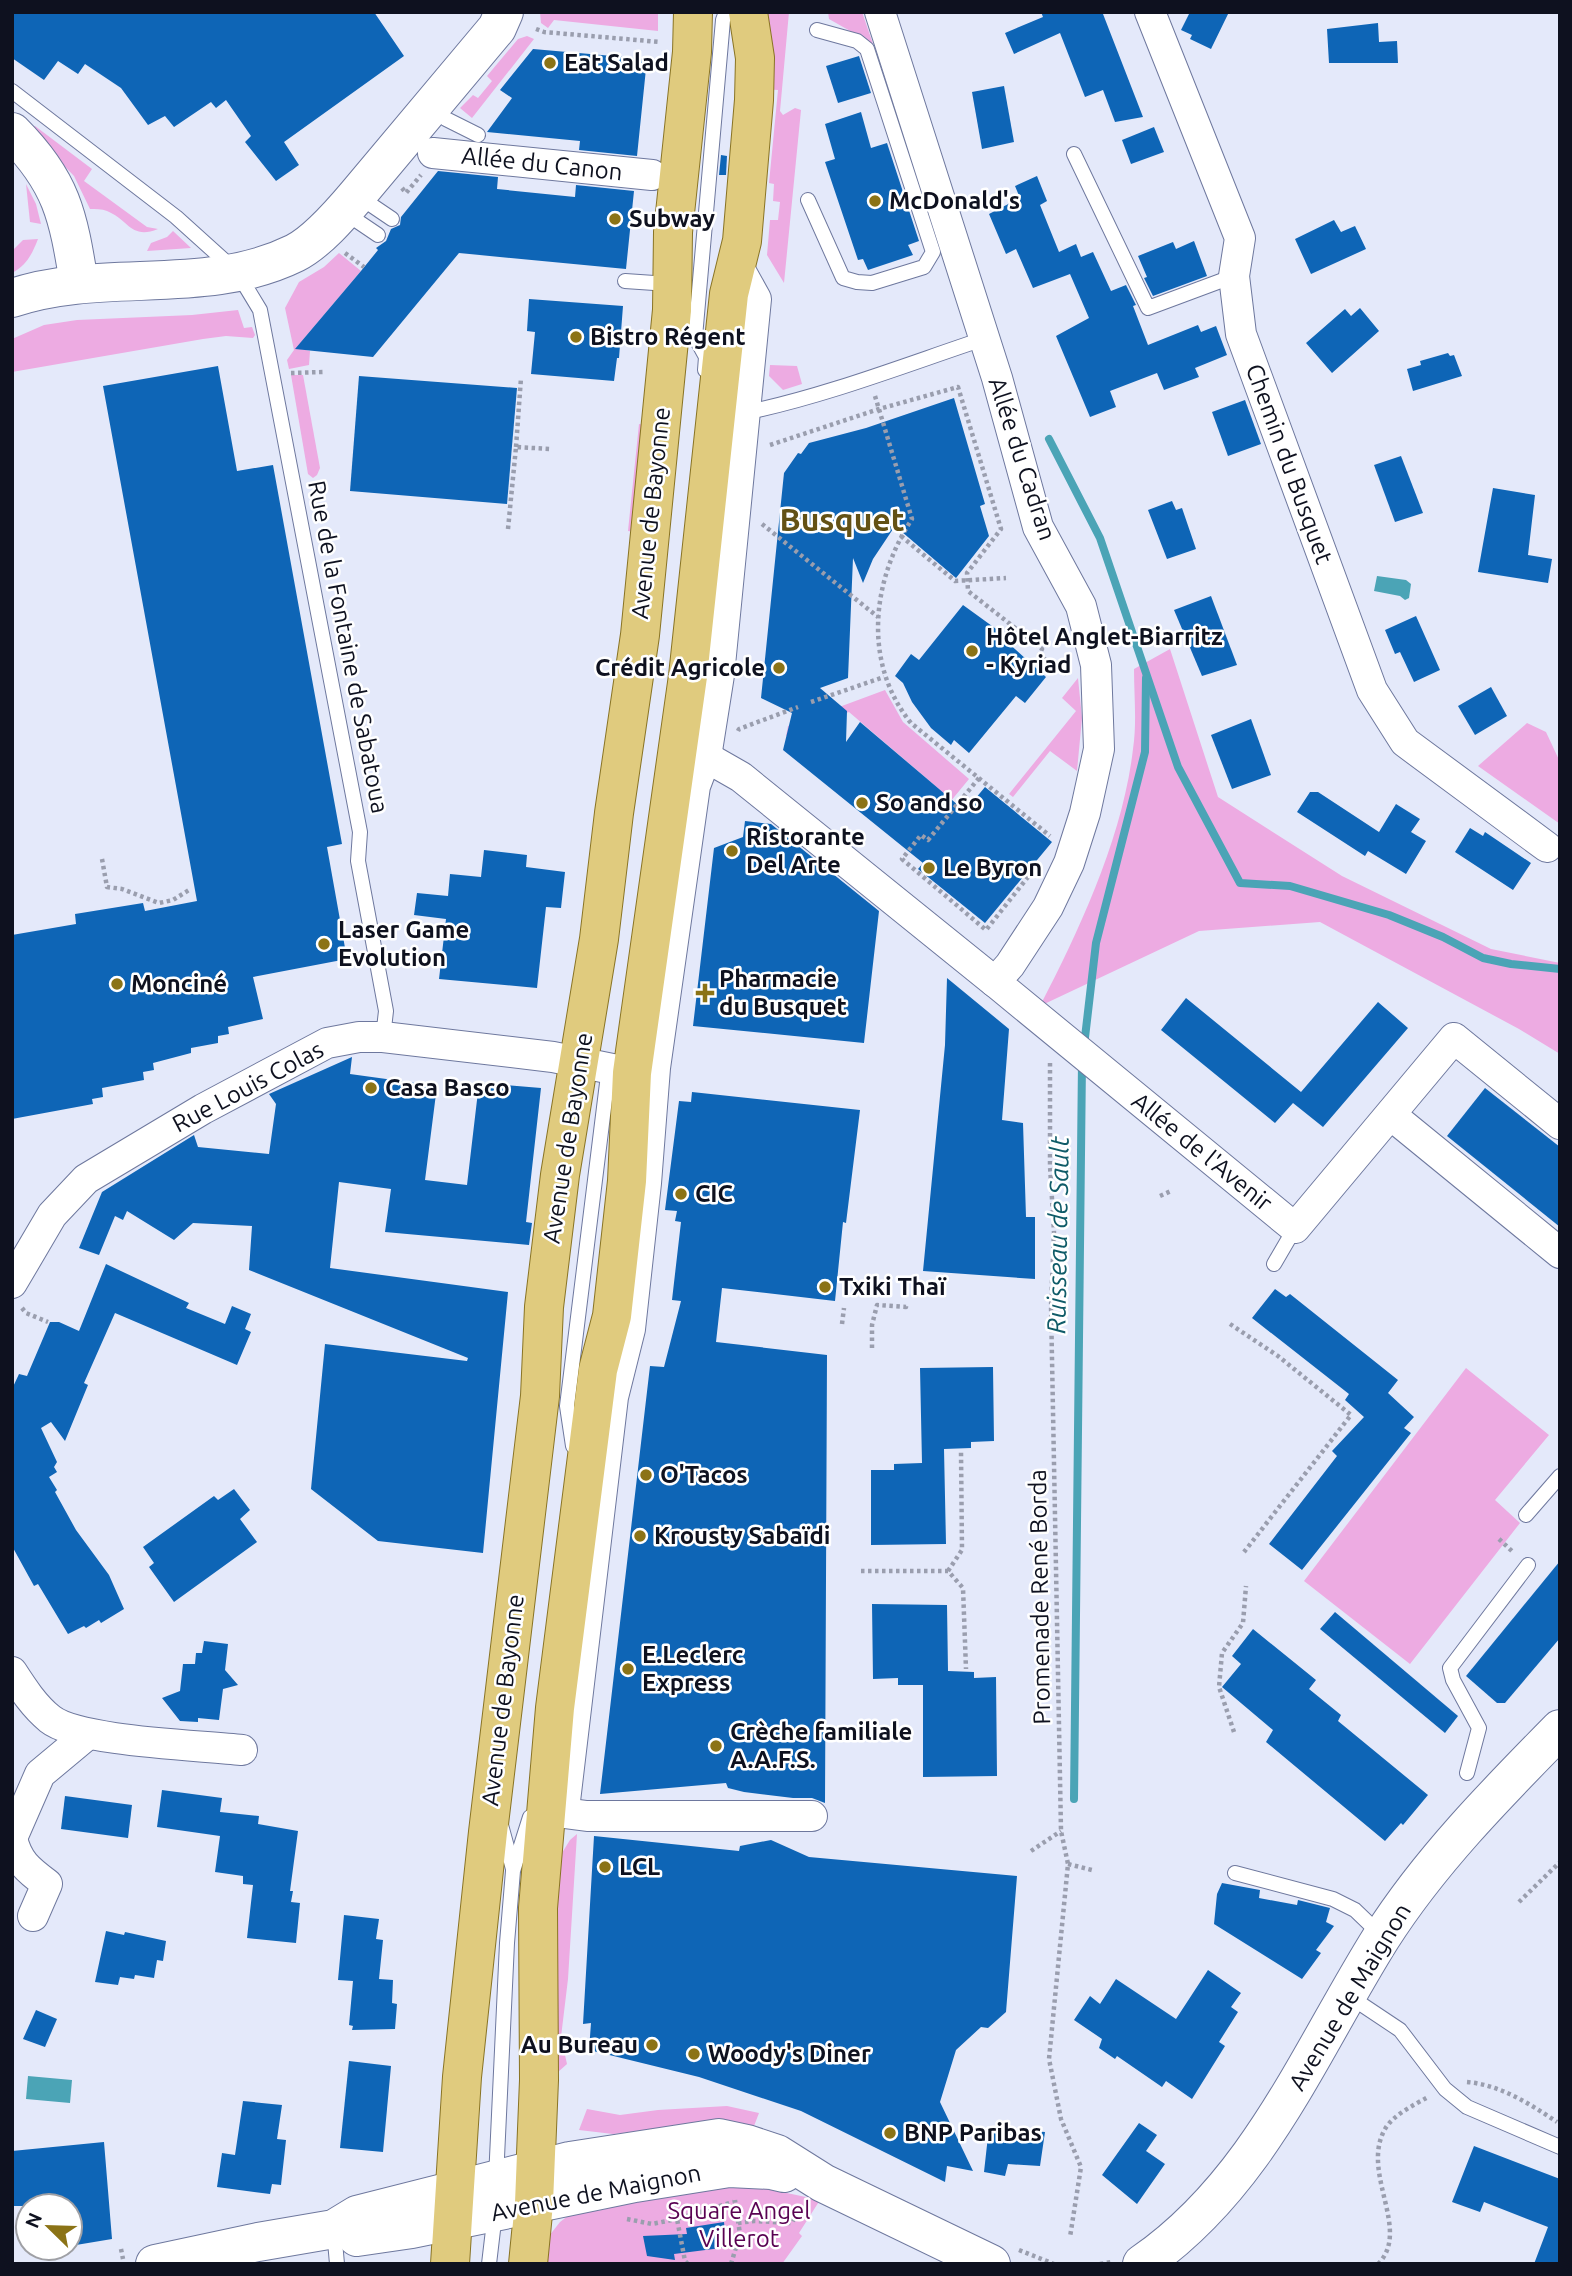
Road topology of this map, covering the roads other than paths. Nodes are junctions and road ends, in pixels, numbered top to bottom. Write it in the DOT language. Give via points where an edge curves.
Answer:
graph roads {
  1 [pos="880,12"];
  2 [pos="1150,12"];
  3 [pos="721,14"];
  4 [pos="520,20"];
  5 [pos="817,30"];
  6 [pos="12,91"];
  7 [pos="431,107"];
  8 [pos="12,132"];
  9 [pos="478,135"];
  10 [pos="433,153"];
  11 [pos="1074,154"];
  12 [pos="652,175"];
  13 [pos="808,200"];
  14 [pos="346,218"];
  15 [pos="392,219"];
  16 [pos="378,235"];
  17 [pos="736,263"];
  18 [pos="237,272"];
  19 [pos="1234,276"];
  20 [pos="625,281"];
  21 [pos="79,282"];
  22 [pos="672,284"];
  23 [pos="12,298"];
  24 [pos="983,339"];
  25 [pos="704,384"];
  26 [pos="744,413"];
  27 [pos="674,443"];
  28 [pos="698,450"];
  29 [pos="679,620"];
  30 [pos="706,757"];
  31 [pos="1547,847"];
  32 [pos="638,926"];
  33 [pos="995,982"];
  34 [pos="383,1037"];
  35 [pos="607,1058"];
  36 [pos="1391,1115"];
  37 [pos="1560,1124"];
  38 [pos="1295,1228"];
  39 [pos="1560,1253"];
  40 [pos="1274,1264"];
  41 [pos="17,1293"];
  42 [pos="568,1406"];
  43 [pos="553,1421"];
  44 [pos="546,1473"];
  45 [pos="1560,1476"];
  46 [pos="1526,1515"];
  47 [pos="561,1542"];
  48 [pos="1528,1565"];
  49 [pos="12,1672"];
  50 [pos="542,1693"];
  51 [pos="1560,1729"];
  52 [pos="88,1734"];
  53 [pos="537,1747"];
  54 [pos="242,1750"];
  55 [pos="1560,1755"];
  56 [pos="1467,1773"];
  57 [pos="532,1801"];
  58 [pos="564,1813"];
  59 [pos="813,1816"];
  60 [pos="12,1838"];
  61 [pos="528,1861"];
  62 [pos="1235,1873"];
  63 [pos="33,1916"];
  64 [pos="1387,1940"];
  65 [pos="1352,1999"];
  66 [pos="1560,2147"];
  67 [pos="535,2186"];
  68 [pos="496,2196"];
  69 [pos="454,2205"];
  70 [pos="336,2246"];
  71 [pos="155,2264"];
  72 [pos="450,2264"];
  73 [pos="489,2264"];
  74 [pos="528,2264"];
  75 [pos="991,2264"];
  76 [pos="1142,2264"];
  77 [pos="1172,2264"];
  1 -- 24 [label="street, Allée du Cadran"];
  2 -- 19 [label="street, Chemin du Busquet" via="1240,238"];
  3 -- 17 [label="main road, Avenue de Bayonne" via="755,58 742,241"];
  3 -- 22 [label="main road, Avenue de Bayonne" via="692,52"];
  3 -- 25 [label="lane" via="690,342 706,357"];
  4 -- 7 [label="street" via="497,28"];
  5 -- 13 [label="lane" via="857,41 867,49 933,252 930,260 924,267 872,283 843,278"];
  6 -- 18 [label="lane, Rue de la Fontaine de Sabatoua" via="176,217"];
  7 -- 9 [label="lane"];
  7 -- 14 [label="street"];
  8 -- 21 [label="street" via="35,155 54,185 69,226"];
  10 -- 12 [label="street, Allée du Canon"];
  11 -- 19 [label="lane" via="1148,308"];
  14 -- 15 [label="lane"];
  14 -- 16 [label="lane"];
  14 -- 18 [label="street" via="298,252"];
  17 -- 26 [label="street" via="755,299"];
  17 -- 35 [label="main road, Avenue de Bayonne" via="727,307 686,688"];
  18 -- 21 [label="street" via="210,278"];
  18 -- 34 [label="lane, Rue de la Fontaine de Sabatoua" via="260,310 274,376 360,832 358,861 386,1011"];
  19 -- 31 [label="street, Chemin du Busquet" via="1241,334 1372,690 1405,742"];
  20 -- 22 [label="lane"];
  21 -- 23 [label="street"];
  22 -- 35 [label="main road, Avenue de Bayonne" via="640,635 600,939"];
  24 -- 26 [label="lane"];
  24 -- 33 [label="street, Allée du Cadran" via="1038,527 1081,606 1096,665 1099,749 1069,863 1048,907"];
  26 -- 30 [label="street" via="719,675"];
  27 -- 35 [label="lane"];
  28 -- 29 [label="lane"];
  30 -- 33 [label="street" via="741,777"];
  30 -- 58 [label="street" via="695,786 655,1068 630,1329 613,1397"];
  32 -- 35 [label="lane"];
  33 -- 38 [label="street, Allée de l'Avenir"];
  34 -- 35 [label="street, Rue Louis Colas" via="554,1057"];
  34 -- 41 [label="street, Rue Louis Colas" via="327,1043 86,1179 52,1215"];
  35 -- 42 [label="lane"];
  35 -- 61 [label="main road, Avenue de Bayonne" via="627,1181 612,1316 598,1370 580,1499 555,1708"];
  35 -- 69 [label="main road, Avenue de Bayonne" via="560,1175 544,1307 540,1396 462,2077"];
  36 -- 37 [label="street, Allée de l'Avenir" via="1454,1038"];
  36 -- 38 [label="street, Allée de l'Avenir"];
  36 -- 39 [label="street"];
  38 -- 40 [label="lane"];
  42 -- 43 [label="lane"];
  42 -- 47 [label="lane" via="572,1459"];
  44 -- 61 [label="lane" via="501,1826"];
  45 -- 46 [label="lane"];
  48 -- 56 [label="lane" via="1450,1668 1479,1728"];
  49 -- 52 [label="street" via="51,1720"];
  50 -- 53 [label="lane"];
  51 -- 64 [label="street, Avenue de Maignon" via="1456,1840"];
  52 -- 54 [label="street"];
  52 -- 60 [label="street" via="40,1774"];
  55 -- 64 [label="street, Avenue de Maignon" via="1469,1847"];
  57 -- 61 [label="lane"];
  58 -- 59 [label="street"];
  58 -- 61 [label="street" via="561,1831"];
  60 -- 63 [label="street" via="16,1854 47,1884"];
  61 -- 67 [label="main road, Avenue de Bayonne" via="538,1908"];
  61 -- 68 [label="lane" via="508,1943"];
  62 -- 64 [label="lane" via="1333,1899 1355,1910"];
  64 -- 65 [label="street, Avenue de Maignon"];
  65 -- 66 [label="lane" via="1400,2030 1445,2089 1467,2107"];
  65 -- 76 [label="street, Avenue de Maignon" via="1237,2176 1205,2212"];
  65 -- 77 [label="street, Avenue de Maignon" via="1278,2136 1246,2184"];
  67 -- 68 [label="street, Avenue de Maignon"];
  67 -- 74 [label="main road, Avenue de Bayonne"];
  67 -- 75 [label="street, Avenue de Maignon" via="729,2168 771,2170"];
  68 -- 69 [label="street, Avenue de Maignon"];
  68 -- 73 [label="lane"];
  69 -- 70 [label="street, Avenue de Maignon" via="357,2215"];
  69 -- 72 [label="main road, Avenue de Bayonne"];
  70 -- 71 [label="street, Avenue de Maignon" via="258,2242"];
}
